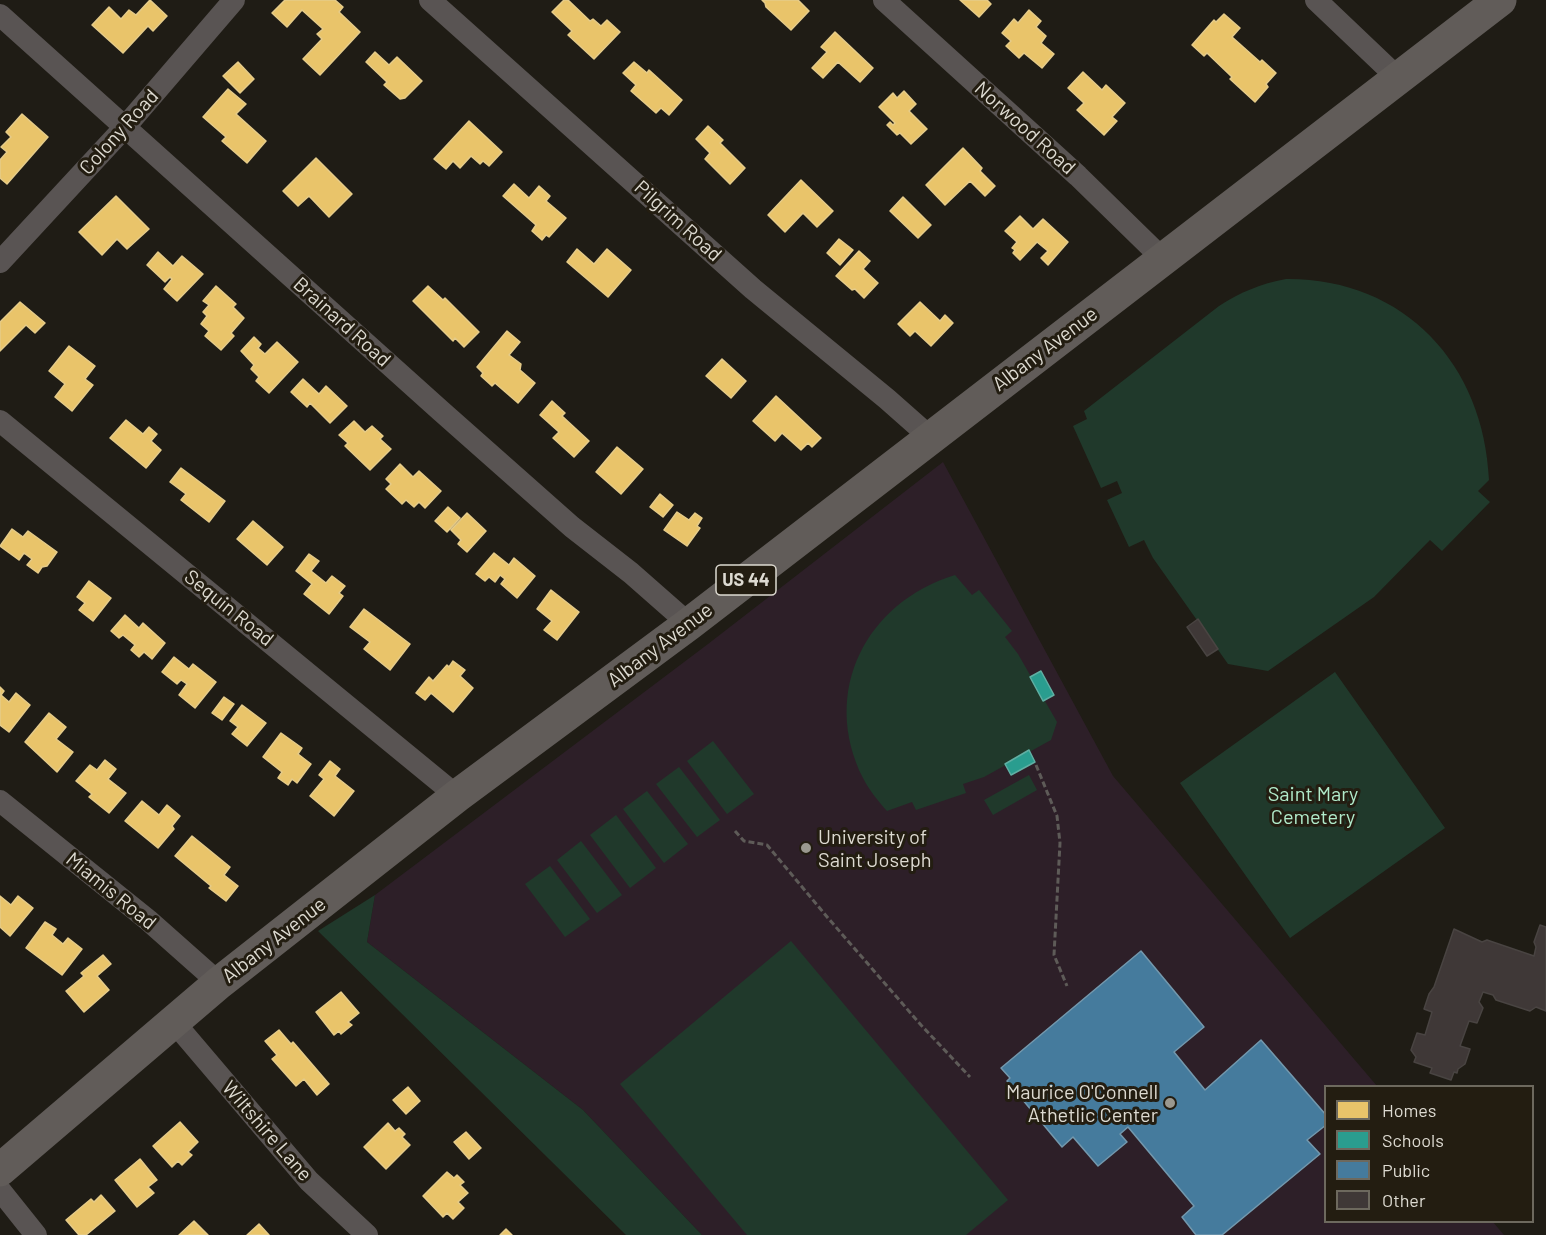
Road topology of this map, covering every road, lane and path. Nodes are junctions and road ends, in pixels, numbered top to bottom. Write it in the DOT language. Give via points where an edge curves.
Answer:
graph roads {
  1 [pos="234,0"];
  2 [pos="430,0"];
  3 [pos="884,0"];
  4 [pos="1316,0"];
  5 [pos="1500,0"];
  6 [pos="0,15"];
  7 [pos="1399,78"];
  8 [pos="125,127"];
  9 [pos="1163,259"];
  10 [pos="0,262"];
  11 [pos="0,421"];
  12 [pos="930,438"];
  13 [pos="688,624"];
  14 [pos="1036,765"];
  15 [pos="457,796"];
  16 [pos="0,801"];
  17 [pos="735,831"];
  18 [pos="219,983"];
  19 [pos="1067,986"];
  20 [pos="174,1021"];
  21 [pos="970,1077"];
  22 [pos="0,1170"];
  23 [pos="0,1190"];
  24 [pos="36,1235"];
  25 [pos="367,1235"];
  1 -- 8 [label="street, Colony Road"];
  2 -- 12 [label="street, Pilgrim Road" via="753,289"];
  3 -- 9 [label="street, Norwood Road"];
  4 -- 7 [label="street"];
  5 -- 7 [label="highway, Albany Avenue / US 44"];
  6 -- 8 [label="street, Brainard Road"];
  7 -- 9 [label="highway, Albany Avenue / US 44"];
  8 -- 10 [label="street, Colony Road"];
  8 -- 13 [label="street, Brainard Road" via="572,527"];
  9 -- 12 [label="highway, Albany Avenue / US 44"];
  11 -- 15 [label="street, Sequin Road"];
  12 -- 13 [label="highway, Albany Avenue / US 44"];
  13 -- 15 [label="highway, Albany Avenue / US 44"];
  14 -- 19 [label="path" via="1057,816 1060,843 1054,955"];
  15 -- 18 [label="highway, Albany Avenue / US 44"];
  16 -- 18 [label="street, Miamis Road" via="148,920"];
  17 -- 21 [label="path" via="744,841 767,845"];
  18 -- 20 [label="highway, Albany Avenue / US 44"];
  20 -- 22 [label="highway, Albany Avenue / US 44"];
  20 -- 25 [label="street, Wiltshire Lane" via="309,1181"];
  23 -- 24 [label="street"];
}
